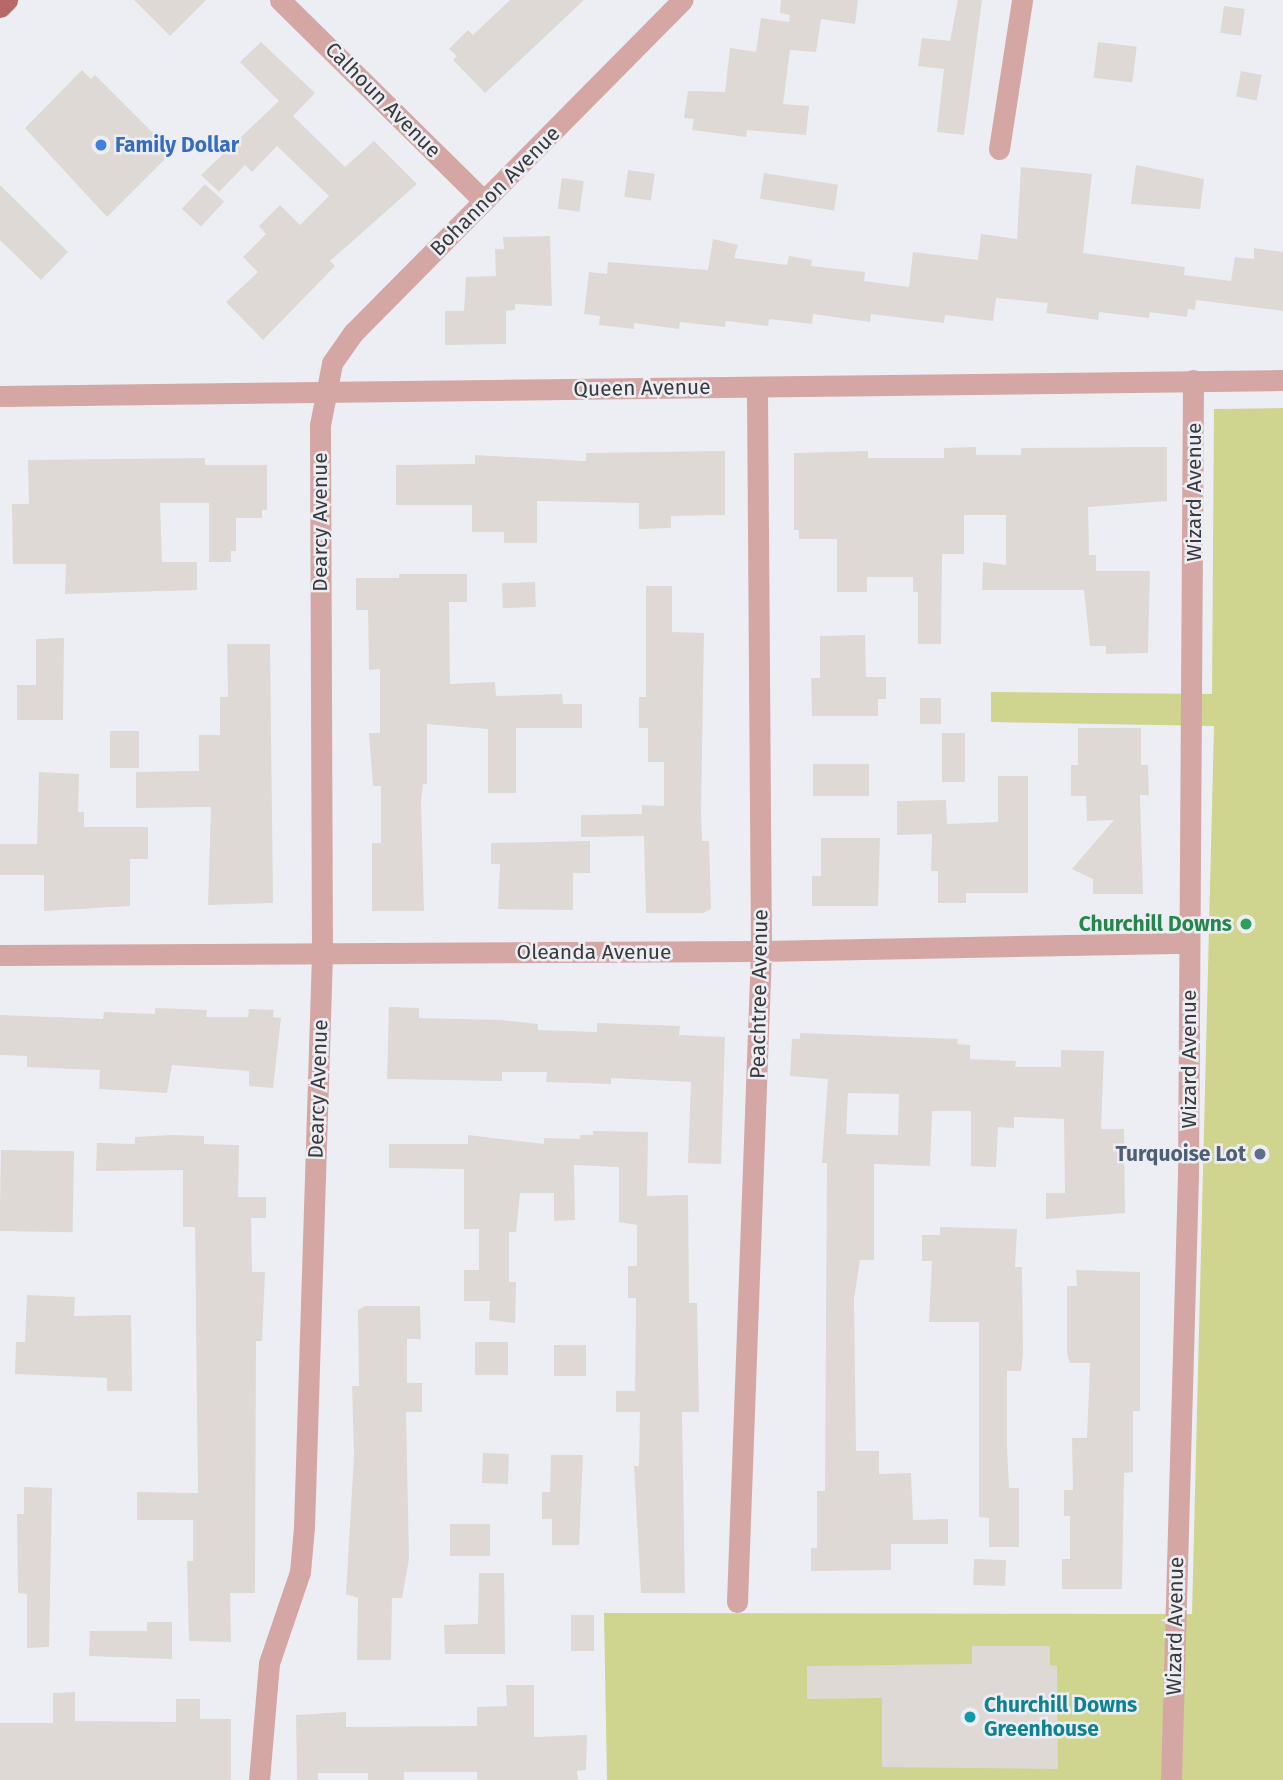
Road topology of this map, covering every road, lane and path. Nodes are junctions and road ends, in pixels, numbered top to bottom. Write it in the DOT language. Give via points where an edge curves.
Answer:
graph roads {
  1 [pos="7,0"];
  2 [pos="280,0"];
  3 [pos="681,0"];
  4 [pos="1022,0"];
  5 [pos="0,7"];
  6 [pos="999,149"];
  7 [pos="484,201"];
  8 [pos="1193,380"];
  9 [pos="1283,380"];
  10 [pos="757,387"];
  11 [pos="325,391"];
  12 [pos="0,396"];
  13 [pos="1189,943"];
  14 [pos="761,951"];
  15 [pos="322,954"];
  16 [pos="0,955"];
  17 [pos="737,1602"];
  18 [pos="259,1780"];
  19 [pos="1171,1780"];
  1 -- 5 [label="main road"];
  2 -- 7 [label="street, Calhoun Avenue"];
  3 -- 7 [label="street, Bohannon Avenue"];
  4 -- 6 [label="street"];
  7 -- 11 [label="street, Bohannon Avenue" via="354,332 332,363"];
  8 -- 9 [label="street, Queen Avenue"];
  8 -- 10 [label="street, Queen Avenue"];
  8 -- 13 [label="street, Wizard Avenue"];
  10 -- 11 [label="street, Queen Avenue"];
  10 -- 14 [label="street, Peachtree Avenue"];
  11 -- 12 [label="street, Queen Avenue"];
  11 -- 15 [label="street, Dearcy Avenue" via="320,425"];
  13 -- 14 [label="street, Oleanda Avenue"];
  13 -- 19 [label="street, Wizard Avenue" via="1188,1176"];
  14 -- 15 [label="street, Oleanda Avenue"];
  14 -- 17 [label="street, Peachtree Avenue"];
  15 -- 16 [label="street, Oleanda Avenue"];
  15 -- 18 [label="street, Dearcy Avenue" via="304,1527 300,1572 269,1663"];
}
